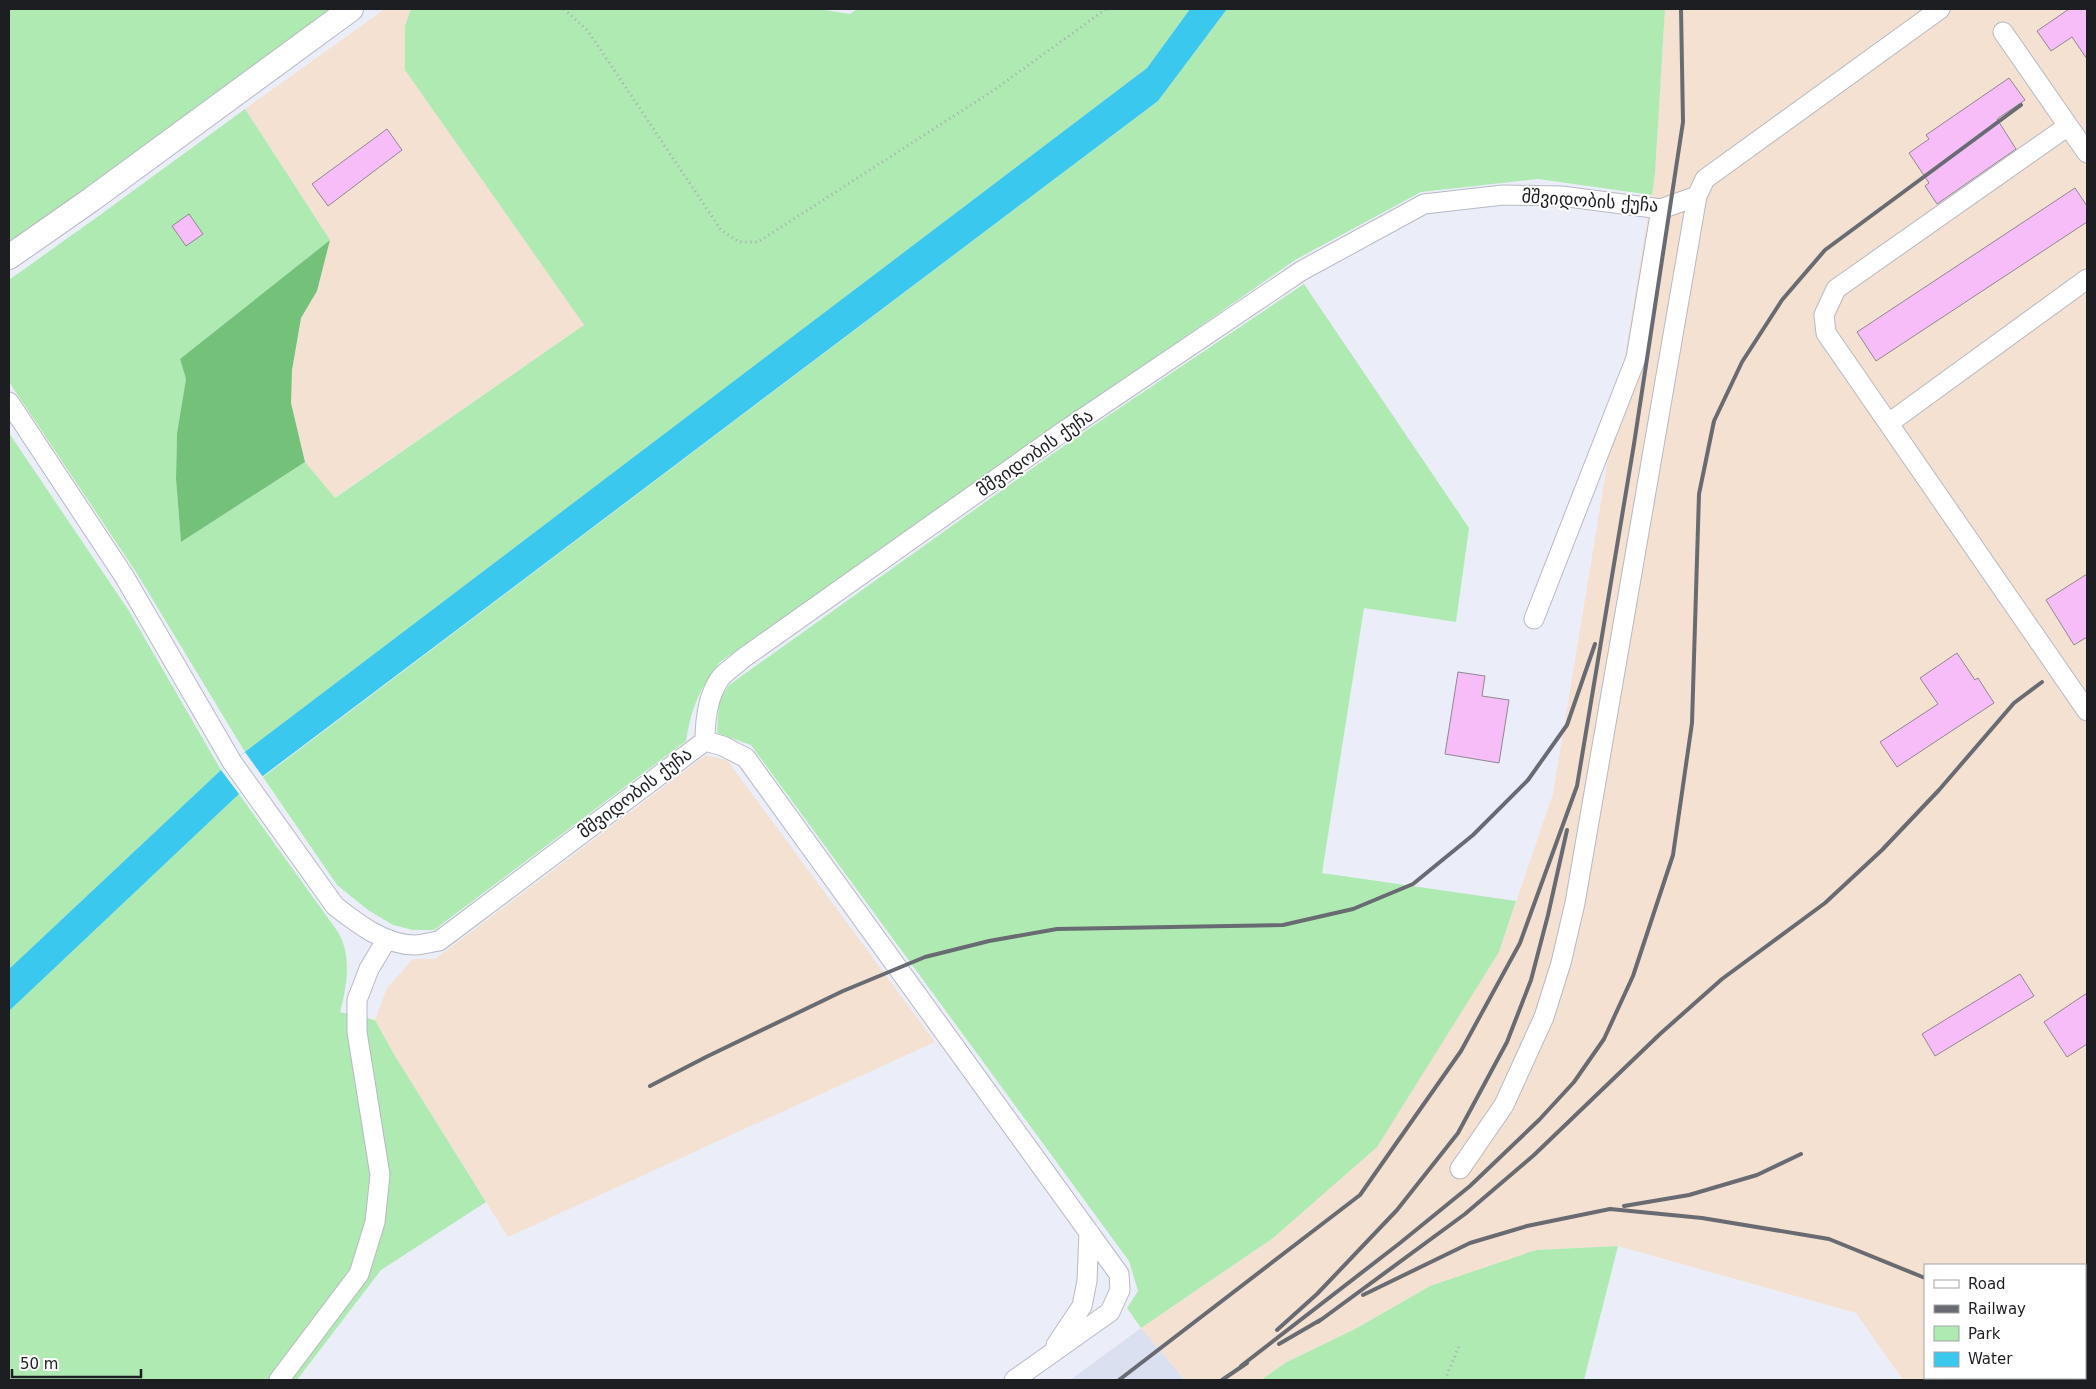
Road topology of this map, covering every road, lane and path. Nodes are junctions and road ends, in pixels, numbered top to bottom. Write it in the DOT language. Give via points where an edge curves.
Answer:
graph roads {
  1 [pos="351,9"];
  2 [pos="564,9"];
  3 [pos="1106,9"];
  4 [pos="1940,9"];
  5 [pos="2003,32"];
  6 [pos="2068,126"];
  7 [pos="2087,153"];
  8 [pos="1697,196"];
  9 [pos="1661,209"];
  10 [pos="9,257"];
  11 [pos="2087,279"];
  12 [pos="9,402"];
  13 [pos="1890,423"];
  14 [pos="1534,619"];
  15 [pos="2085,704"];
  16 [pos="705,741"];
  17 [pos="387,939"];
  18 [pos="1460,1169"];
  19 [pos="1089,1232"];
  20 [pos="1459,1346"];
  21 [pos="1044,1359"];
  22 [pos="279,1380"];
  23 [pos="1014,1380"];
  24 [pos="1445,1380"];
  1 -- 10 [label="main road"];
  2 -- 3 [label="path" via="588,31 721,230 738,242 758,242 994,90"];
  4 -- 8 [label="street" via="1705,179"];
  5 -- 6 [label="street"];
  6 -- 7 [label="street"];
  6 -- 13 [label="street" via="1836,290 1824,314 1826,332"];
  8 -- 9 [label="street, მშვიდობის ქუჩა"];
  8 -- 18 [label="street" via="1576,903 1562,963 1544,1017 1504,1105"];
  9 -- 14 [label="street" via="1636,358"];
  9 -- 16 [label="street, მშვიდობის ქუჩა" via="1561,196 1503,195 1424,204 1318,262 1064,431 742,659 720,679 712,694 705,721"];
  11 -- 13 [label="street"];
  12 -- 17 [label="street, მშვიდობის ქუჩა" via="124,576 232,762 335,906"];
  13 -- 15 [label="street"];
  16 -- 17 [label="street, მშვიდობის ქუჩა" via="439,941 414,945"];
  16 -- 19 [label="street" via="746,758"];
  17 -- 22 [label="street" via="357,1000 357,1032 380,1174 375,1222 359,1274"];
  19 -- 21 [label="street" via="1087,1281 1082,1306"];
  19 -- 21 [label="street" via="1119,1274 1120,1290 1110,1312"];
  20 -- 24 [label="path"];
  21 -- 23 [label="street"];
}
